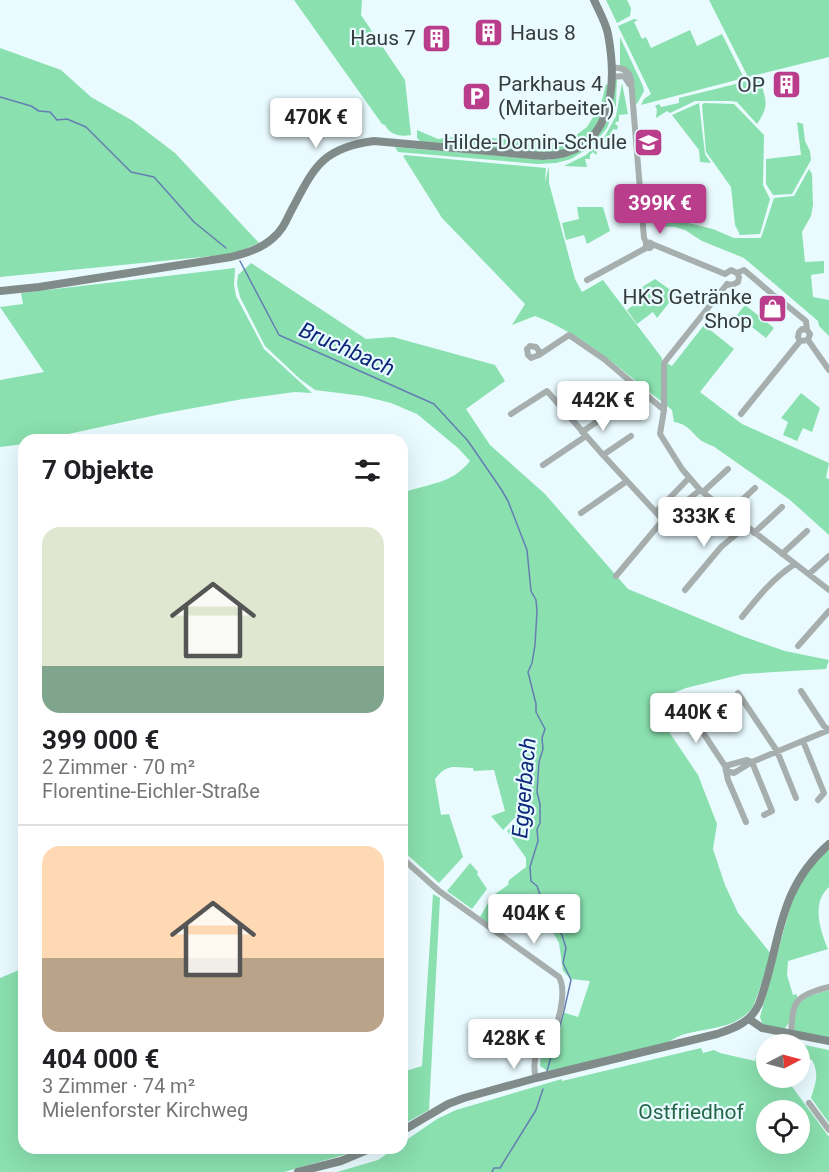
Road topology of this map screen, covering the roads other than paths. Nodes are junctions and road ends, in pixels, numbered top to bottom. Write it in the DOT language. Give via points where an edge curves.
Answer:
graph roads {
  1 [pos="594,0"];
  2 [pos="611,72"];
  3 [pos="648,244"];
  4 [pos="737,273"];
  5 [pos="725,274"];
  6 [pos="587,280"];
  7 [pos="727,284"];
  8 [pos="0,291"];
  9 [pos="807,330"];
  10 [pos="800,340"];
  11 [pos="808,340"];
  12 [pos="539,355"];
  13 [pos="829,370"];
  14 [pos="592,387"];
  15 [pos="561,407"];
  16 [pos="664,410"];
  17 [pos="611,412"];
  18 [pos="511,414"];
  19 [pos="741,414"];
  20 [pos="584,434"];
  21 [pos="631,436"];
  22 [pos="603,455"];
  23 [pos="543,465"];
  24 [pos="728,469"];
  25 [pos="689,478"];
  26 [pos="627,481"];
  27 [pos="755,488"];
  28 [pos="701,491"];
  29 [pos="782,507"];
  30 [pos="657,511"];
  31 [pos="581,513"];
  32 [pos="728,513"];
  33 [pos="663,520"];
  34 [pos="745,527"];
  35 [pos="807,531"];
  36 [pos="754,533"];
  37 [pos="782,554"];
  38 [pos="829,556"];
  39 [pos="795,564"];
  40 [pos="809,574"];
  41 [pos="616,576"];
  42 [pos="685,590"];
  43 [pos="829,590"];
  44 [pos="829,611"];
  45 [pos="742,617"];
  46 [pos="798,646"];
  47 [pos="801,691"];
  48 [pos="738,693"];
  49 [pos="686,707"];
  50 [pos="829,730"];
  51 [pos="803,741"];
  52 [pos="777,752"];
  53 [pos="752,762"];
  54 [pos="726,768"];
  55 [pos="796,798"];
  56 [pos="818,800"];
  57 [pos="764,815"];
  58 [pos="746,822"];
  59 [pos="829,844"];
  60 [pos="408,863"];
  61 [pos="829,987"];
  62 [pos="749,1019"];
  63 [pos="791,1034"];
  64 [pos="810,1038"];
  65 [pos="829,1041"];
  66 [pos="536,1078"];
  67 [pos="810,1104"];
  68 [pos="408,1127"];
  69 [pos="829,1130"];
  70 [pos="358,1154"];
  71 [pos="298,1172"];
  1 -- 2 [label="main road" via="608,32"];
  2 -- 3 [label="street" via="618,68 629,73 632,80 644,238"];
  2 -- 8 [label="main road" via="608,112 603,123 585,144 562,154 356,143 339,149 312,172 282,229 265,245 231,258"];
  3 -- 5 [label="street"];
  3 -- 6 [label="street"];
  4 -- 5 [label="street" via="731,270"];
  4 -- 7 [label="street" via="738,282"];
  4 -- 9 [label="street" via="744,270 806,321"];
  5 -- 7 [label="street"];
  7 -- 16 [label="street" via="664,363"];
  9 -- 10 [label="street" via="799,332"];
  9 -- 11 [label="street"];
  10 -- 11 [label="street"];
  10 -- 19 [label="street"];
  11 -- 13 [label="street"];
  12 -- 16 [label="street" via="569,335"];
  14 -- 15 [label="street"];
  15 -- 18 [label="street" via="548,391"];
  15 -- 20 [label="street"];
  16 -- 25 [label="street" via="660,434"];
  17 -- 20 [label="street"];
  20 -- 22 [label="street"];
  20 -- 23 [label="street"];
  21 -- 22 [label="street"];
  22 -- 26 [label="street"];
  24 -- 28 [label="street"];
  25 -- 28 [label="street"];
  25 -- 30 [label="street"];
  26 -- 30 [label="street"];
  26 -- 31 [label="street"];
  27 -- 32 [label="street"];
  28 -- 32 [label="street"];
  28 -- 33 [label="street"];
  29 -- 36 [label="street"];
  30 -- 33 [label="street"];
  32 -- 34 [label="street"];
  33 -- 41 [label="street"];
  34 -- 36 [label="street"];
  34 -- 42 [label="street" via="721,547"];
  35 -- 37 [label="street"];
  36 -- 37 [label="street"];
  37 -- 39 [label="street"];
  38 -- 40 [label="street"];
  39 -- 40 [label="street"];
  39 -- 45 [label="street" via="767,586"];
  40 -- 43 [label="street"];
  44 -- 46 [label="street"];
  47 -- 50 [label="street"];
  48 -- 52 [label="street"];
  49 -- 54 [label="street"];
  50 -- 51 [label="street"];
  51 -- 52 [label="street"];
  51 -- 56 [label="street" via="824,793"];
  52 -- 53 [label="street"];
  52 -- 55 [label="street"];
  53 -- 54 [label="street" via="747,760"];
  53 -- 57 [label="street" via="772,811"];
  54 -- 58 [label="street"];
  59 -- 62 [label="main road" via="793,887 764,991"];
  60 -- 66 [label="street" via="439,891 559,977 563,994 560,1009 553,1032 536,1055"];
  61 -- 63 [label="street" via="800,997 794,1006"];
  62 -- 63 [label="main road" via="762,1028"];
  62 -- 66 [label="main road" via="717,1034"];
  64 -- 65 [label="main road"];
  66 -- 68 [label="main road" via="448,1104"];
  67 -- 69 [label="street"];
  70 -- 71 [label="main road"];
}
